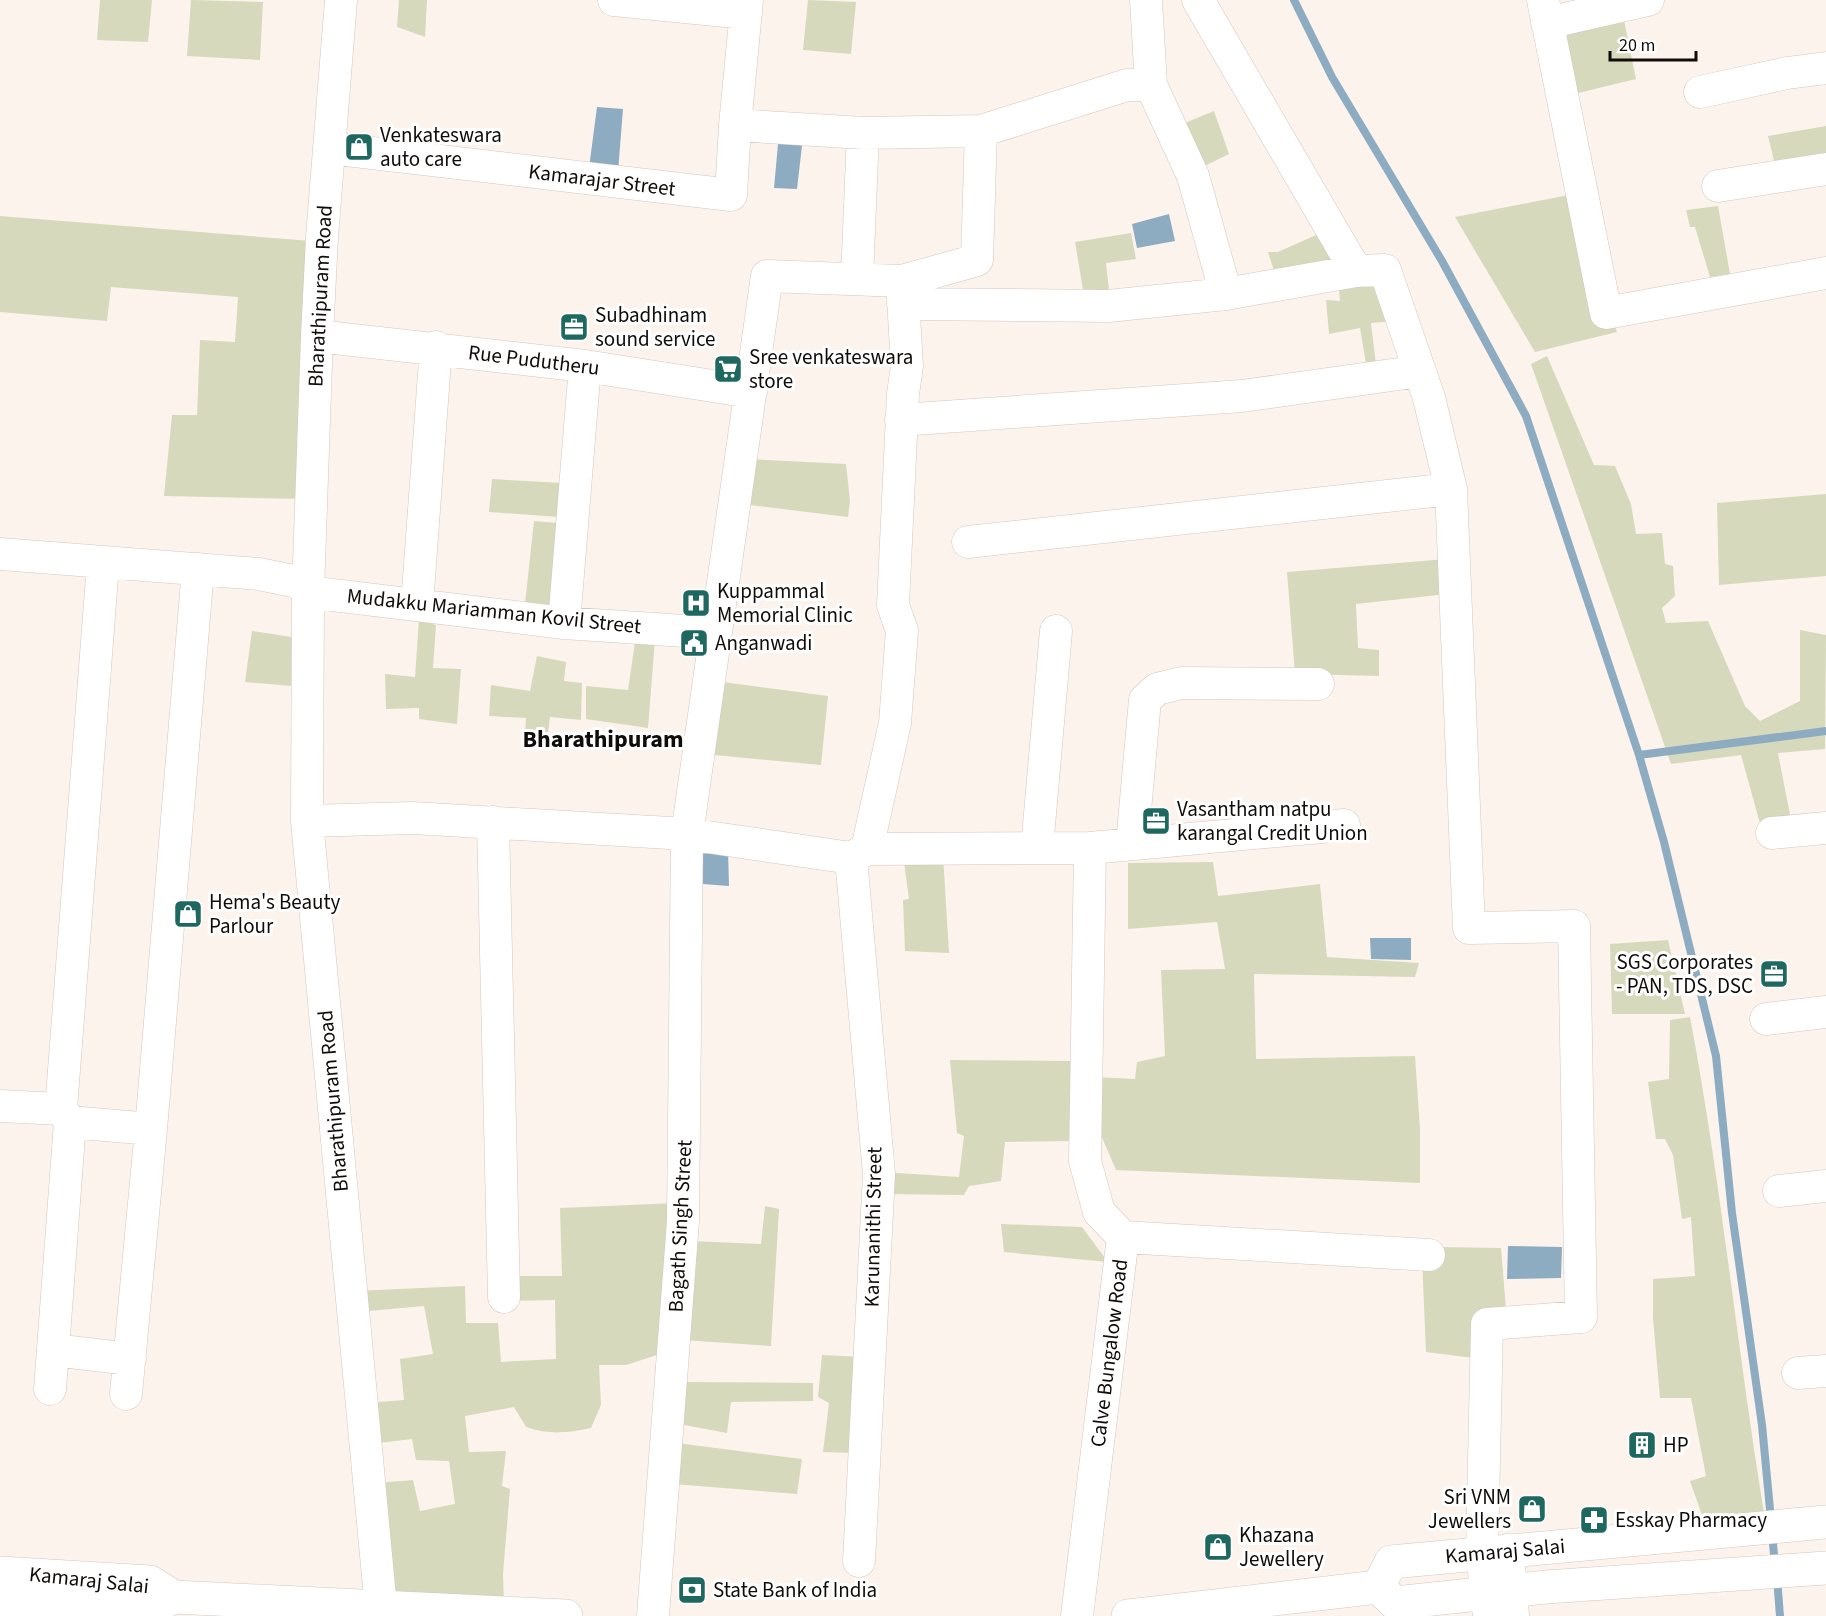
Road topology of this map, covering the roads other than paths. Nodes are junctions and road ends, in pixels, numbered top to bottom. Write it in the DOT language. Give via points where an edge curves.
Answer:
graph roads {
  1 [pos="341,0"];
  2 [pos="614,0"];
  3 [pos="1146,0"];
  4 [pos="1198,0"];
  5 [pos="1648,0"];
  6 [pos="747,6"];
  7 [pos="1545,11"];
  8 [pos="1826,68"];
  9 [pos="1151,85"];
  10 [pos="1700,92"];
  11 [pos="735,125"];
  12 [pos="981,131"];
  13 [pos="863,133"];
  14 [pos="329,148"];
  15 [pos="1826,169"];
  16 [pos="1718,186"];
  17 [pos="1356,271"];
  18 [pos="1826,273"];
  19 [pos="857,279"];
  20 [pos="902,292"];
  21 [pos="1226,294"];
  22 [pos="317,336"];
  23 [pos="436,347"];
  24 [pos="585,366"];
  25 [pos="1420,371"];
  26 [pos="750,392"];
  27 [pos="901,420"];
  28 [pos="1451,489"];
  29 [pos="968,542"];
  30 [pos="0,554"];
  31 [pos="103,564"];
  32 [pos="198,569"];
  33 [pos="308,592"];
  34 [pos="417,605"];
  35 [pos="564,623"];
  36 [pos="1056,631"];
  37 [pos="715,633"];
  38 [pos="1318,684"];
  39 [pos="307,821"];
  40 [pos="493,822"];
  41 [pos="1344,825"];
  42 [pos="1826,828"];
  43 [pos="1772,833"];
  44 [pos="687,834"];
  45 [pos="1132,844"];
  46 [pos="1037,848"];
  47 [pos="1090,848"];
  48 [pos="859,854"];
  49 [pos="1826,1012"];
  50 [pos="1766,1019"];
  51 [pos="0,1106"];
  52 [pos="65,1116"];
  53 [pos="151,1129"];
  54 [pos="1826,1186"];
  55 [pos="1779,1191"];
  56 [pos="1123,1238"];
  57 [pos="1429,1255"];
  58 [pos="504,1297"];
  59 [pos="53,1350"];
  60 [pos="130,1359"];
  61 [pos="50,1389"];
  62 [pos="126,1394"];
  63 [pos="1826,1522"];
  64 [pos="1495,1552"];
  65 [pos="858,1561"];
  66 [pos="1826,1568"];
  67 [pos="0,1572"];
  68 [pos="1378,1587"];
  69 [pos="174,1597"];
  70 [pos="0,1603"];
  71 [pos="1500,1604"];
  72 [pos="381,1608"];
  73 [pos="336,1612"];
  74 [pos="109,1613"];
  75 [pos="558,1616"];
  76 [pos="566,1616"];
  77 [pos="653,1616"];
  78 [pos="1077,1616"];
  79 [pos="1128,1616"];
  1 -- 14 [label="street, Bharathipuram Road"];
  2 -- 6 [label="street"];
  3 -- 9 [label="street"];
  4 -- 17 [label="street"];
  5 -- 7 [label="street"];
  6 -- 11 [label="street"];
  7 -- 18 [label="street" via="1606,313"];
  8 -- 10 [label="street"];
  9 -- 12 [label="street" via="1127,85"];
  9 -- 21 [label="street" via="1193,176"];
  11 -- 13 [label="street"];
  11 -- 14 [label="street, Kamarajar Street" via="731,195"];
  12 -- 13 [label="street"];
  12 -- 20 [label="street" via="977,260"];
  13 -- 19 [label="street"];
  14 -- 22 [label="street, Bharathipuram Road"];
  15 -- 16 [label="street"];
  17 -- 21 [label="street"];
  17 -- 25 [label="street" via="1385,270"];
  19 -- 20 [label="street"];
  19 -- 26 [label="street, Bagath Singh Street" via="767,276"];
  20 -- 21 [label="street" via="1108,306"];
  20 -- 27 [label="street, Karunanithi Street" via="907,366"];
  22 -- 23 [label="street, Rue Pudutheru"];
  22 -- 33 [label="street, Bharathipuram Road"];
  23 -- 24 [label="street, Rue Pudutheru"];
  23 -- 34 [label="street"];
  24 -- 26 [label="street, Rue Pudutheru"];
  24 -- 35 [label="street"];
  25 -- 27 [label="street" via="1242,396"];
  25 -- 28 [label="street"];
  26 -- 37 [label="street, Bagath Singh Street"];
  27 -- 48 [label="street, Karunanithi Street" via="893,605 902,631 895,723"];
  28 -- 29 [label="street"];
  28 -- 64 [label="street" via="1469,928 1574,926 1581,1317 1487,1324"];
  30 -- 31 [label="street"];
  31 -- 32 [label="street"];
  31 -- 52 [label="street"];
  32 -- 33 [label="street" via="298,582"];
  32 -- 53 [label="street"];
  33 -- 34 [label="street, Mudakku Mariamman Kovil Street"];
  33 -- 39 [label="street, Bharathipuram Road"];
  34 -- 35 [label="street, Mudakku Mariamman Kovil Street"];
  35 -- 37 [label="street, Mudakku Mariamman Kovil Street"];
  36 -- 46 [label="street"];
  37 -- 44 [label="street, Bagath Singh Street"];
  38 -- 45 [label="street" via="1181,683 1157,689 1145,700"];
  39 -- 40 [label="street" via="413,818"];
  39 -- 72 [label="street, Bharathipuram Road"];
  40 -- 44 [label="street"];
  40 -- 58 [label="street"];
  41 -- 45 [label="street"];
  42 -- 43 [label="street"];
  44 -- 48 [label="street"];
  44 -- 77 [label="street, Bagath Singh Street" via="683,1221"];
  45 -- 47 [label="street"];
  46 -- 47 [label="street"];
  46 -- 48 [label="street"];
  47 -- 56 [label="street, Calve Bungalow Road" via="1085,1161 1099,1212"];
  48 -- 65 [label="street, Karunanithi Street" via="879,1174"];
  49 -- 50 [label="street"];
  51 -- 52 [label="street"];
  52 -- 53 [label="street"];
  52 -- 59 [label="street"];
  53 -- 60 [label="street"];
  54 -- 55 [label="street"];
  56 -- 57 [label="street"];
  56 -- 78 [label="street, Calve Bungalow Road"];
  59 -- 60 [label="street"];
  59 -- 61 [label="street"];
  60 -- 62 [label="street"];
  63 -- 64 [label="main road, Kamaraj Salai"];
  64 -- 68 [label="main road, Kamaraj Salai" via="1391,1562"];
  64 -- 71 [label="street"];
  66 -- 71 [label="main road, Kamaraj Salai" via="1701,1576"];
  67 -- 69 [label="main road, Kamaraj Salai" via="150,1582"];
  68 -- 71 [label="main road, Kamaraj Salai" via="1395,1603"];
  68 -- 79 [label="main road"];
  69 -- 73 [label="main road, Kamaraj Salai"];
  69 -- 74 [label="main road, Kamaraj Salai" via="145,1611"];
  70 -- 74 [label="main road, Kamaraj Salai"];
  72 -- 73 [label="main road, Kamaraj Salai"];
  72 -- 75 [label="main road, Kamaraj Salai"];
  75 -- 76 [label="main road, Kamaraj Salai"];
}
